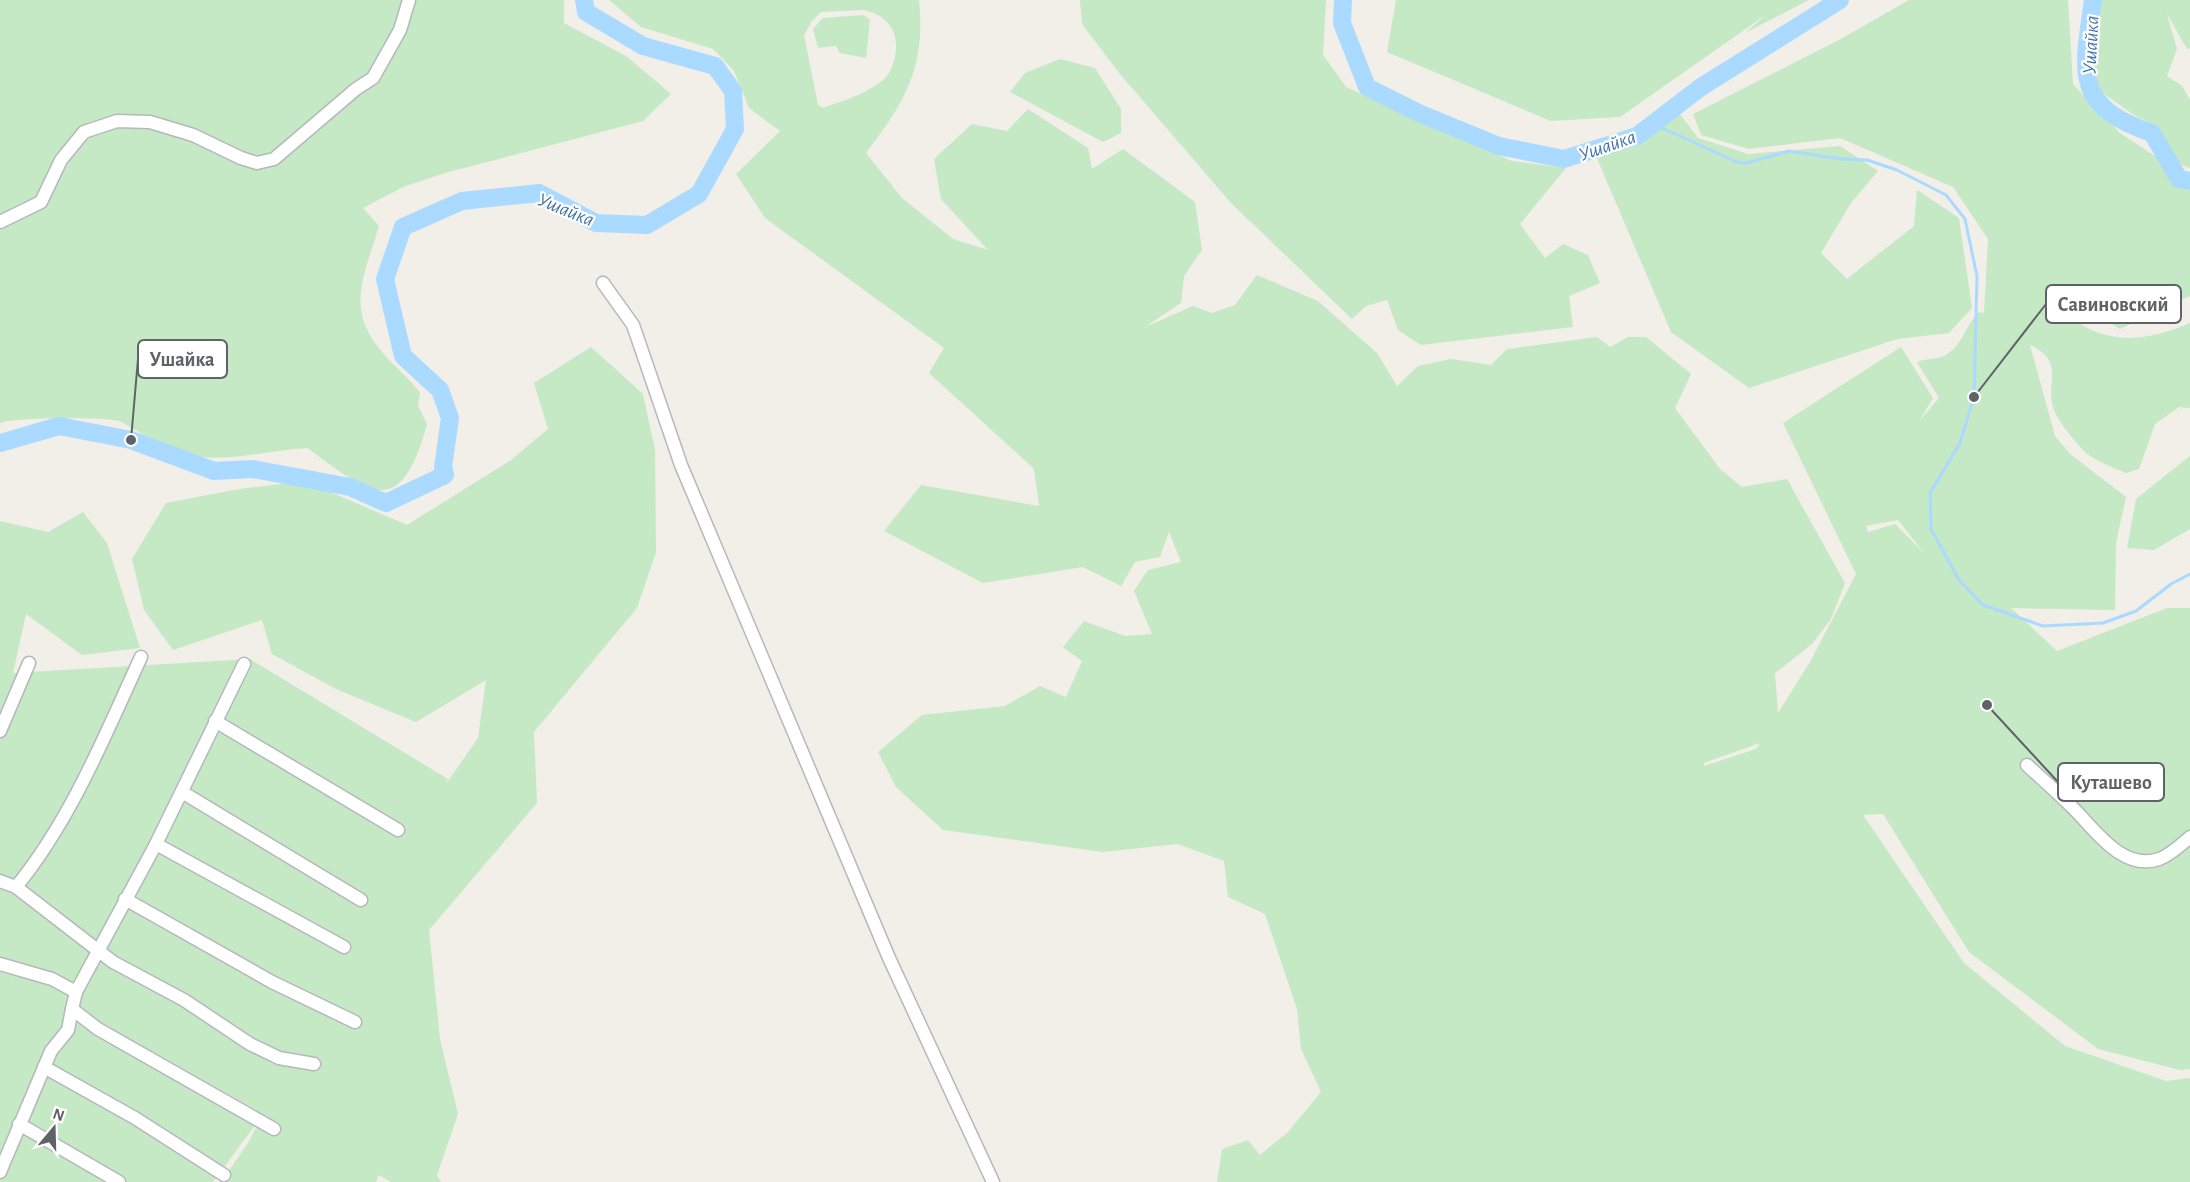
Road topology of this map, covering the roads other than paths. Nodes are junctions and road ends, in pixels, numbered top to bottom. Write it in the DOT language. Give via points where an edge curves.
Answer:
graph roads {
  1 [pos="409,0"];
  2 [pos="0,222"];
  3 [pos="603,283"];
  4 [pos="141,657"];
  5 [pos="29,663"];
  6 [pos="244,664"];
  7 [pos="215,721"];
  8 [pos="0,731"];
  9 [pos="2027,765"];
  10 [pos="182,792"];
  11 [pos="398,830"];
  12 [pos="2190,837"];
  13 [pos="156,844"];
  14 [pos="0,881"];
  15 [pos="16,887"];
  16 [pos="125,898"];
  17 [pos="361,900"];
  18 [pos="344,947"];
  19 [pos="99,951"];
  20 [pos="0,964"];
  21 [pos="76,992"];
  22 [pos="72,1009"];
  23 [pos="355,1022"];
  24 [pos="314,1064"];
  25 [pos="44,1067"];
  26 [pos="19,1124"];
  27 [pos="274,1129"];
  28 [pos="0,1172"];
  29 [pos="224,1175"];
  30 [pos="119,1182"];
  31 [pos="993,1182"];
  1 -- 2 [label="street" via="399,30 373,78 274,159 257,163 193,135 150,122 117,122 84,132 61,160 41,202"];
  3 -- 31 [label="street" via="633,325 684,475 889,958"];
  4 -- 15 [label="street" via="92,764 35,864"];
  5 -- 8 [label="street"];
  6 -- 7 [label="street"];
  7 -- 10 [label="street"];
  7 -- 11 [label="street"];
  9 -- 12 [label="street" via="2107,844 2123,854 2159,859"];
  10 -- 13 [label="street"];
  10 -- 17 [label="street"];
  13 -- 16 [label="street"];
  13 -- 18 [label="street"];
  14 -- 15 [label="street"];
  15 -- 19 [label="street"];
  16 -- 19 [label="street"];
  16 -- 23 [label="street" via="272,982"];
  19 -- 21 [label="street"];
  19 -- 24 [label="street" via="250,1044 279,1058"];
  20 -- 21 [label="street"];
  21 -- 22 [label="street"];
  22 -- 25 [label="street" via="68,1030"];
  22 -- 27 [label="street" via="98,1029"];
  25 -- 26 [label="street"];
  25 -- 29 [label="street" via="135,1118"];
  26 -- 28 [label="street"];
  26 -- 30 [label="street"];
}
